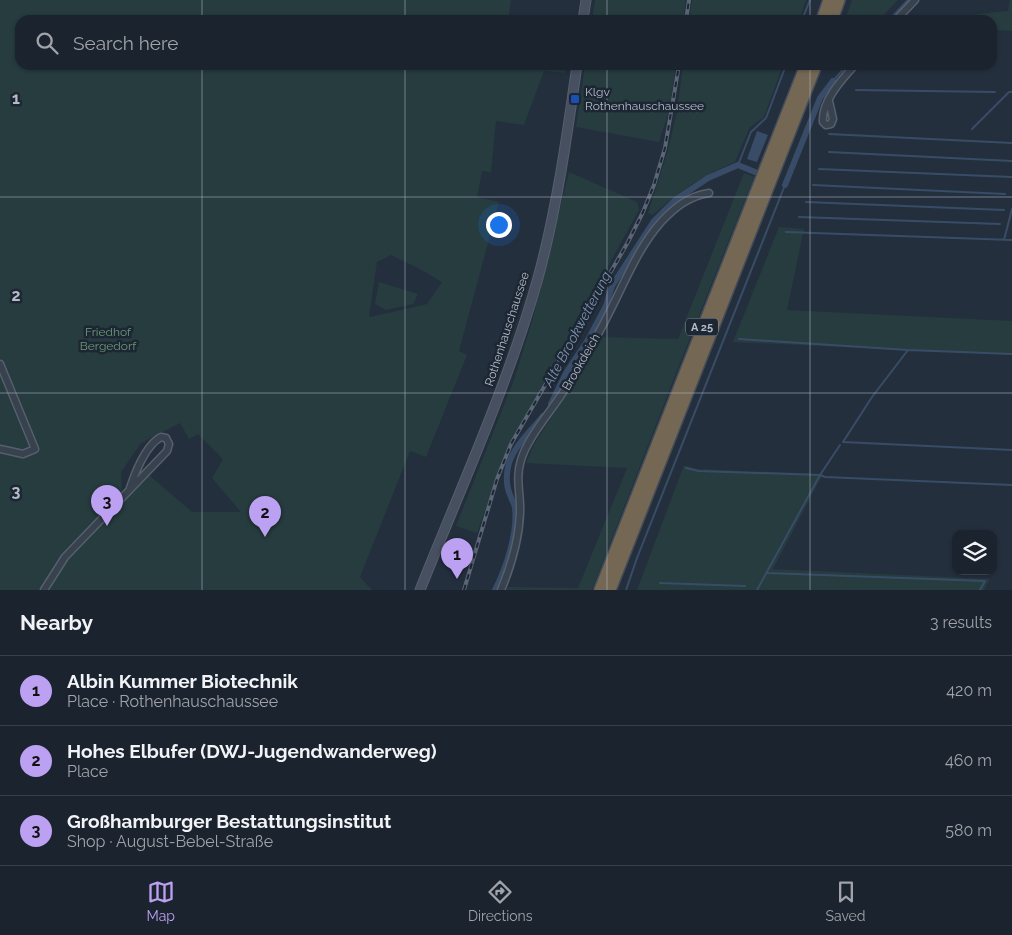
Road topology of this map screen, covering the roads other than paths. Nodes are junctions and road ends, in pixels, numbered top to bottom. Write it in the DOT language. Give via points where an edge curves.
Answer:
graph roads {
  1 [pos="586,0"];
  2 [pos="829,0"];
  3 [pos="839,0"];
  4 [pos="914,0"];
  5 [pos="584,15"];
  6 [pos="824,15"];
  7 [pos="834,15"];
  8 [pos="900,15"];
  9 [pos="576,70"];
  10 [pos="804,70"];
  11 [pos="814,70"];
  12 [pos="850,70"];
  13 [pos="829,101"];
  14 [pos="708,193"];
  15 [pos="0,364"];
  16 [pos="0,449"];
  17 [pos="130,488"];
  18 [pos="44,590"];
  19 [pos="420,590"];
  20 [pos="501,590"];
  21 [pos="600,590"];
  22 [pos="610,590"];
  1 -- 5 [label="main road"];
  2 -- 6 [label="highway"];
  3 -- 7 [label="highway"];
  4 -- 8 [label="street"];
  9 -- 19 [label="main road, Rothenhauschaussee" via="559,182 538,276 496,401"];
  10 -- 21 [label="highway, A 25"];
  11 -- 22 [label="highway, A 25"];
  12 -- 13 [label="street" via="836,86"];
  14 -- 20 [label="street, Brookdeich" via="695,195 676,207 643,246 567,387 521,459 518,535"];
  15 -- 16 [label="street" via="35,449 23,454"];
  17 -- 17 [label="street" via="167,451 169,444 166,438 161,437 152,444 134,474"];
  17 -- 18 [label="street" via="65,558"];
}
